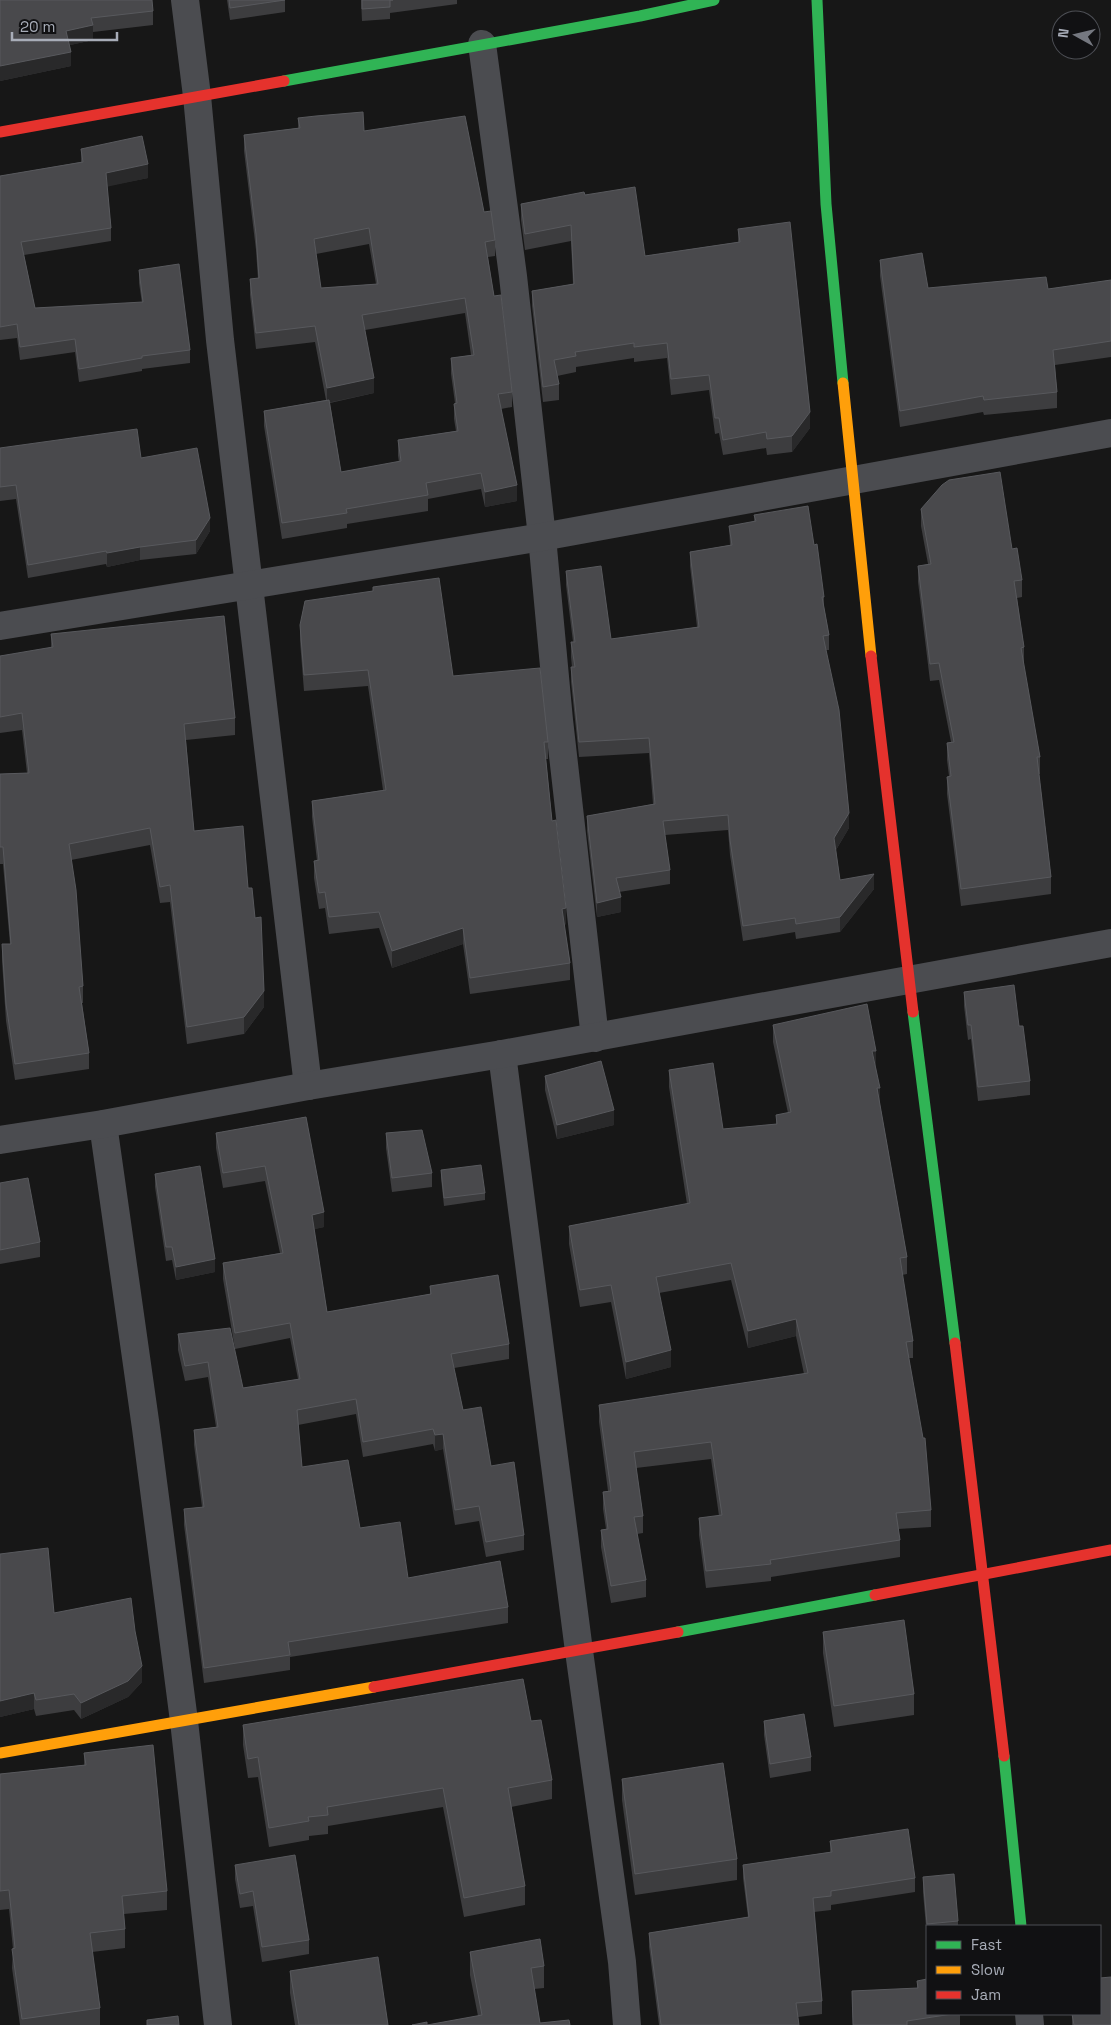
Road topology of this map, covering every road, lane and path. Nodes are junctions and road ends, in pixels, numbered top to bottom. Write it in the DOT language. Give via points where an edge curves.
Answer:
graph roads {
  1 [pos="185,0"];
  2 [pos="714,0"];
  3 [pos="817,0"];
  4 [pos="482,44"];
  5 [pos="197,96"];
  6 [pos="0,132"];
  7 [pos="1111,433"];
  8 [pos="853,480"];
  9 [pos="542,536"];
  10 [pos="248,583"];
  11 [pos="0,626"];
  12 [pos="1111,943"];
  13 [pos="908,980"];
  14 [pos="595,1038"];
  15 [pos="502,1054"];
  16 [pos="308,1086"];
  17 [pos="103,1124"];
  18 [pos="0,1140"];
  19 [pos="1111,1550"];
  20 [pos="985,1575"];
  21 [pos="579,1651"];
  22 [pos="184,1721"];
  23 [pos="0,1753"];
  24 [pos="1021,1925"];
  25 [pos="218,2025"];
  26 [pos="627,2025"];
  1 -- 5 [label="street"];
  2 -- 4 [label="street"];
  3 -- 8 [label="street" via="818,77 828,223"];
  4 -- 5 [label="street"];
  4 -- 9 [label="street" via="513,276"];
  5 -- 6 [label="street"];
  5 -- 10 [label="street" via="220,340"];
  7 -- 8 [label="street"];
  8 -- 9 [label="street"];
  8 -- 13 [label="street" via="878,732"];
  9 -- 10 [label="street"];
  9 -- 14 [label="street"];
  10 -- 11 [label="street"];
  10 -- 16 [label="street"];
  12 -- 13 [label="street"];
  13 -- 14 [label="street"];
  13 -- 20 [label="street"];
  14 -- 15 [label="street"];
  15 -- 16 [label="street"];
  15 -- 21 [label="street"];
  16 -- 17 [label="street"];
  17 -- 18 [label="street"];
  17 -- 22 [label="street"];
  19 -- 20 [label="street"];
  20 -- 21 [label="street"];
  20 -- 24 [label="street"];
  21 -- 22 [label="street"];
  21 -- 26 [label="street" via="622,1962"];
  22 -- 23 [label="street"];
  22 -- 25 [label="street"];
}
